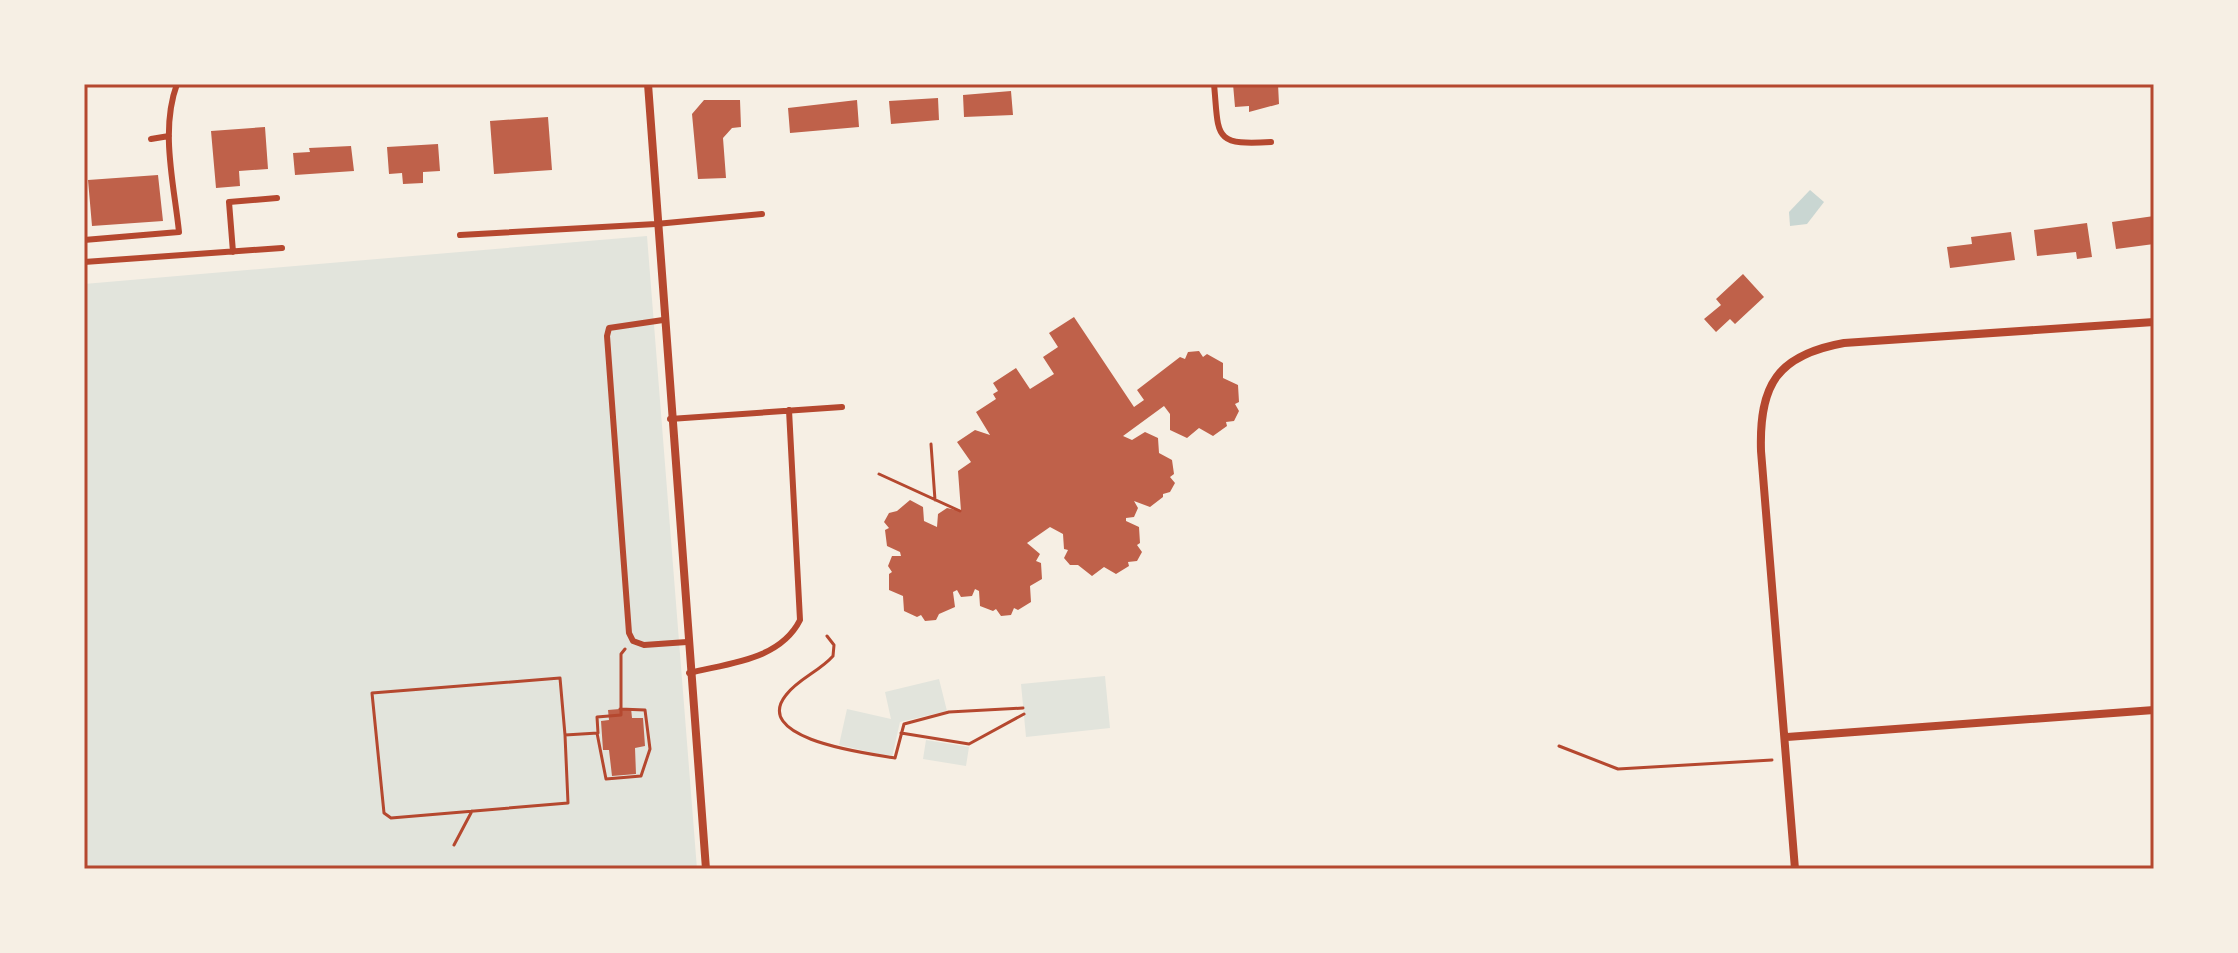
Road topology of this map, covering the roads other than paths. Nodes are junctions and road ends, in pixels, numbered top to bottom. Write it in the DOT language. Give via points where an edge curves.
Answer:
graph roads {
  1 [pos="177,84"];
  2 [pos="648,84"];
  3 [pos="1214,84"];
  4 [pos="169,136"];
  5 [pos="151,139"];
  6 [pos="1271,142"];
  7 [pos="277,198"];
  8 [pos="762,214"];
  9 [pos="656,224"];
  10 [pos="460,235"];
  11 [pos="84,240"];
  12 [pos="282,248"];
  13 [pos="233,252"];
  14 [pos="84,262"];
  15 [pos="663,320"];
  16 [pos="2154,322"];
  17 [pos="842,407"];
  18 [pos="789,410"];
  19 [pos="670,419"];
  20 [pos="687,642"];
  21 [pos="689,673"];
  22 [pos="2154,710"];
  23 [pos="1787,737"];
  24 [pos="706,869"];
  25 [pos="1795,869"];
  1 -- 4 [label="lane" via="169,107"];
  2 -- 9 [label="street"];
  3 -- 6 [label="lane" via="1225,139 1237,144"];
  4 -- 5 [label="lane"];
  4 -- 11 [label="lane" via="179,232"];
  7 -- 13 [label="lane" via="229,202"];
  8 -- 9 [label="lane"];
  9 -- 10 [label="lane"];
  9 -- 15 [label="street"];
  12 -- 13 [label="lane"];
  13 -- 14 [label="lane"];
  15 -- 19 [label="street"];
  15 -- 20 [label="lane" via="618,324 607,336 629,633 644,645"];
  16 -- 23 [label="street" via="1844,343 1787,363 1766,395 1761,430"];
  17 -- 18 [label="lane"];
  18 -- 19 [label="lane"];
  18 -- 21 [label="lane" via="800,620 780,646"];
  19 -- 20 [label="street"];
  20 -- 21 [label="street"];
  21 -- 24 [label="street"];
  22 -- 23 [label="street"];
  23 -- 25 [label="street"];
}
